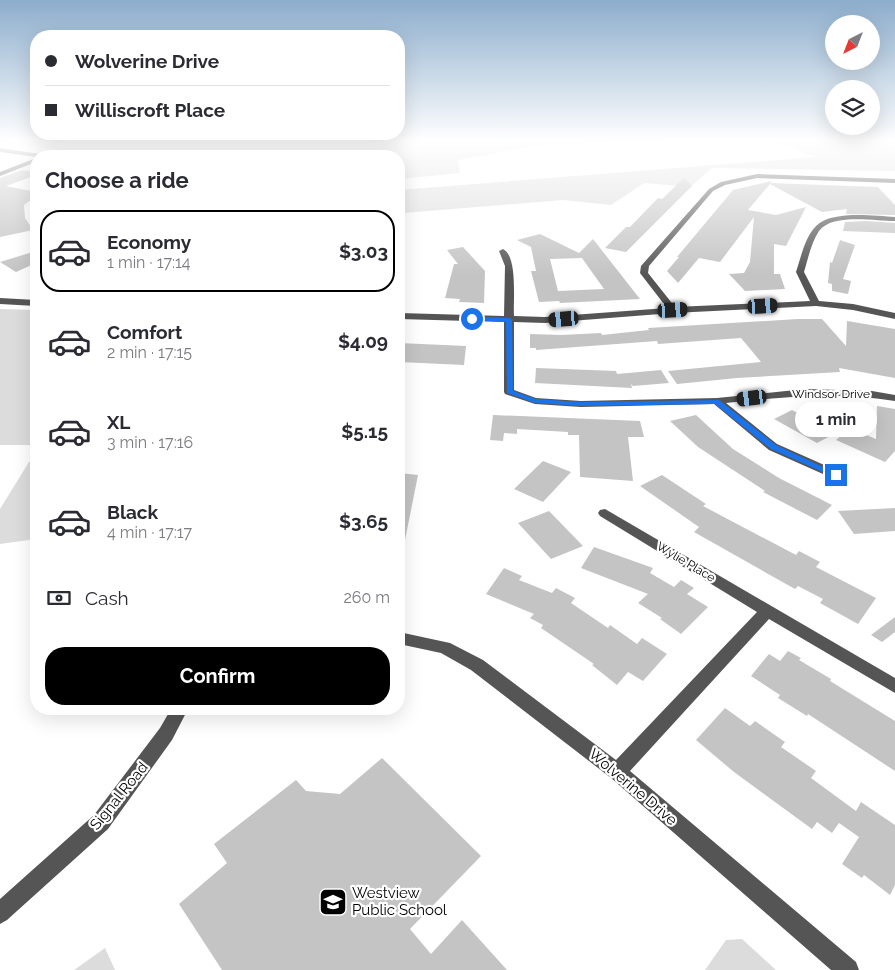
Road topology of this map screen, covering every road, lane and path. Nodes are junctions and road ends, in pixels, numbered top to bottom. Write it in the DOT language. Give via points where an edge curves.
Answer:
graph roads {
  1 [pos="721,184"];
  2 [pos="895,220"];
  3 [pos="503,251"];
  4 [pos="0,301"];
  5 [pos="30,303"];
  6 [pos="816,304"];
  7 [pos="673,310"];
  8 [pos="405,316"];
  9 [pos="895,316"];
  10 [pos="509,320"];
  11 [pos="895,398"];
  12 [pos="717,401"];
  13 [pos="836,475"];
  14 [pos="605,513"];
  15 [pos="767,611"];
  16 [pos="405,639"];
  17 [pos="895,686"];
  18 [pos="177,715"];
  19 [pos="617,772"];
  20 [pos="0,913"];
  21 [pos="848,970"];
  1 -- 7 [label="street" via="711,190 645,266 644,273"];
  2 -- 6 [label="street" via="847,218 820,226 800,272"];
  3 -- 10 [label="street" via="509,266"];
  4 -- 5 [label="street"];
  6 -- 7 [label="street"];
  6 -- 9 [label="street" via="853,307"];
  7 -- 10 [label="street"];
  8 -- 10 [label="street"];
  10 -- 12 [label="street, Windsor Drive" via="509,392 535,401 581,404"];
  11 -- 12 [label="street, Windsor Drive" via="805,392"];
  12 -- 13 [label="street" via="773,447"];
  14 -- 15 [label="street, Wylie Place"];
  15 -- 17 [label="street"];
  15 -- 19 [label="street"];
  16 -- 19 [label="street, Wolverine Drive" via="444,647 477,665"];
  18 -- 20 [label="street, Signal Road" via="101,822"];
  19 -- 21 [label="street, Wolverine Drive"];
}
